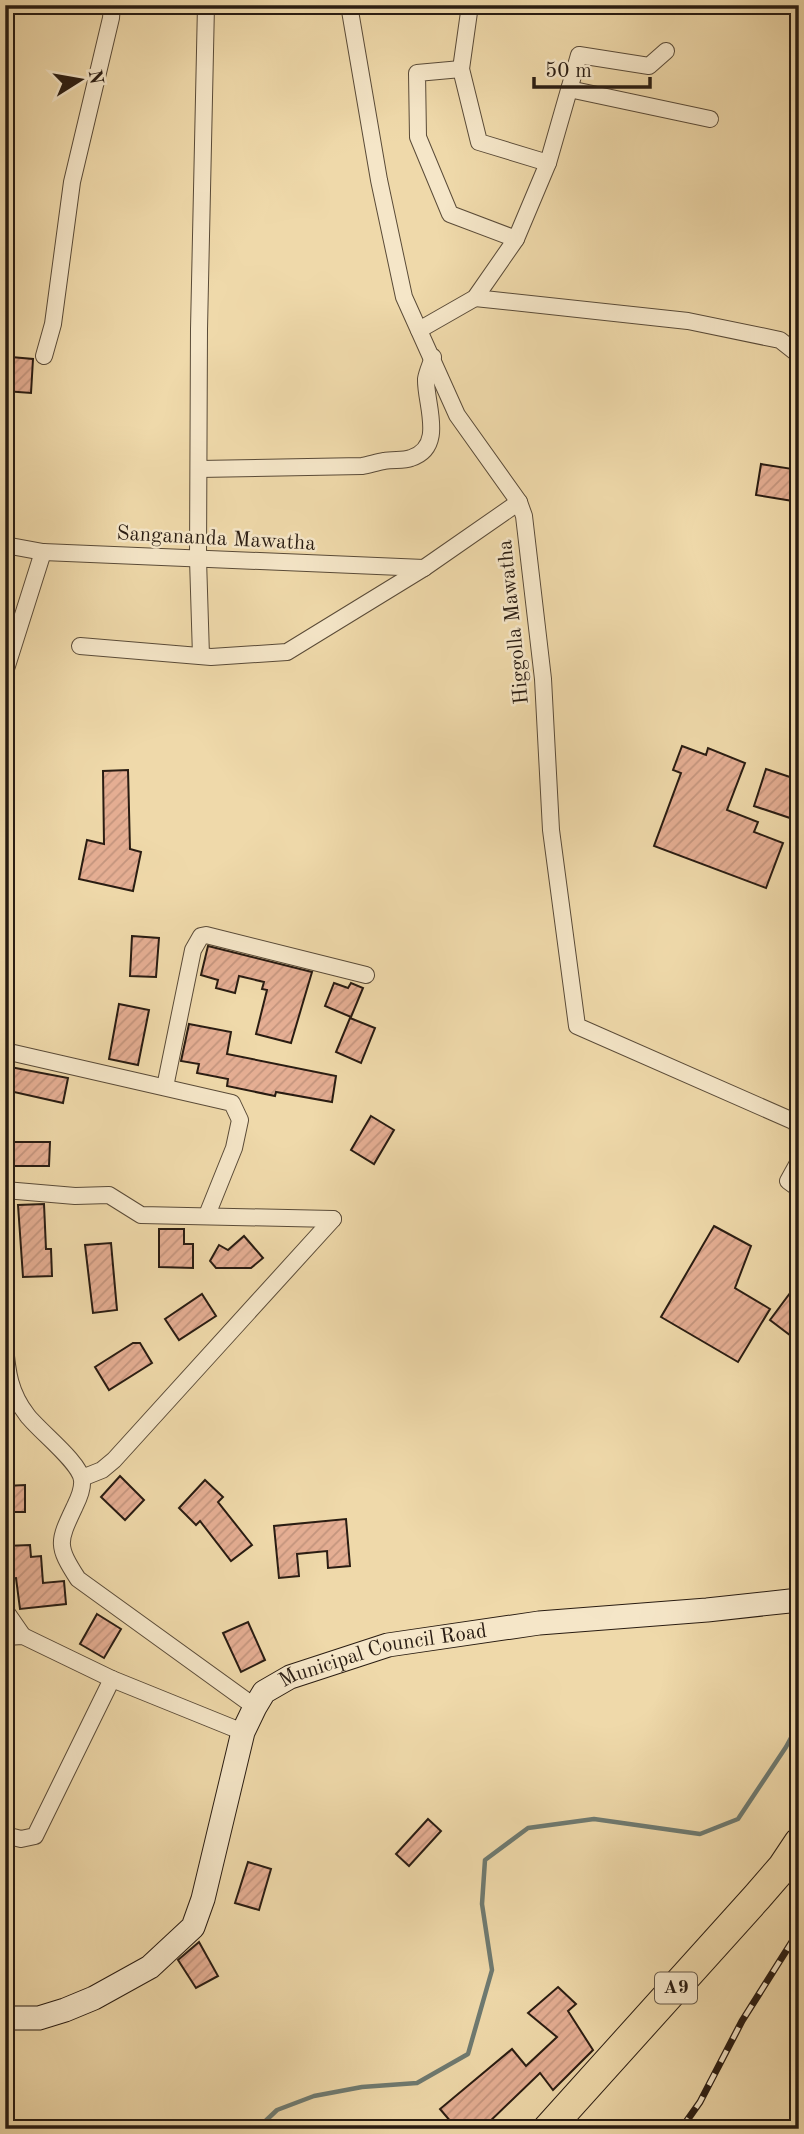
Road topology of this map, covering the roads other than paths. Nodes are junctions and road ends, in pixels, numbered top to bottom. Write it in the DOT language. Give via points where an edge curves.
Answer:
graph roads {
  1 [pos="112,5"];
  2 [pos="206,5"];
  3 [pos="349,5"];
  4 [pos="470,5"];
  5 [pos="666,51"];
  6 [pos="461,69"];
  7 [pos="569,89"];
  8 [pos="710,119"];
  9 [pos="548,163"];
  10 [pos="516,239"];
  11 [pos="475,298"];
  12 [pos="419,330"];
  13 [pos="799,355"];
  14 [pos="44,356"];
  15 [pos="433,357"];
  16 [pos="200,469"];
  17 [pos="519,502"];
  18 [pos="5,545"];
  19 [pos="43,552"];
  20 [pos="198,559"];
  21 [pos="424,568"];
  22 [pos="80,646"];
  23 [pos="201,656"];
  24 [pos="5,672"];
  25 [pos="366,975"];
  26 [pos="5,1051"];
  27 [pos="165,1087"];
  28 [pos="799,1127"];
  29 [pos="799,1161"];
  30 [pos="799,1189"];
  31 [pos="5,1190"];
  32 [pos="207,1215"];
  33 [pos="5,1345"];
  34 [pos="82,1478"];
  35 [pos="799,1600"];
  36 [pos="5,1609"];
  37 [pos="23,1636"];
  38 [pos="5,1637"];
  39 [pos="112,1679"];
  40 [pos="255,1707"];
  41 [pos="243,1732"];
  42 [pos="5,1835"];
  43 [pos="799,1843"];
  44 [pos="5,2018"];
  45 [pos="548,2129"];
  1 -- 14 [label="street" via="72,182 53,324"];
  2 -- 16 [label="street"];
  3 -- 12 [label="street, Higgolla Mawatha" via="404,297"];
  4 -- 6 [label="street"];
  5 -- 7 [label="street" via="649,66 579,55"];
  6 -- 9 [label="street" via="479,142"];
  6 -- 10 [label="street" via="417,73 418,137 450,214"];
  7 -- 8 [label="street"];
  7 -- 9 [label="street"];
  9 -- 10 [label="street"];
  10 -- 11 [label="street"];
  11 -- 12 [label="street"];
  11 -- 13 [label="street" via="688,321 780,340"];
  12 -- 15 [label="street, Higgolla Mawatha"];
  15 -- 16 [label="street" via="426,378 431,434 423,451 412,458 362,466"];
  15 -- 17 [label="street, Higgolla Mawatha" via="457,415"];
  16 -- 20 [label="street"];
  17 -- 21 [label="street"];
  17 -- 28 [label="street, Higgolla Mawatha" via="543,679 551,830 577,1026"];
  18 -- 19 [label="street, Sangananda Mawatha"];
  19 -- 20 [label="street, Sangananda Mawatha"];
  19 -- 24 [label="street"];
  20 -- 21 [label="street, Sangananda Mawatha"];
  20 -- 23 [label="street"];
  21 -- 23 [label="street" via="287,652"];
  22 -- 23 [label="street"];
  25 -- 27 [label="street" via="201,936 192,950"];
  26 -- 27 [label="street"];
  27 -- 32 [label="street" via="232,1103 240,1120 234,1148"];
  29 -- 30 [label="street" via="788,1181"];
  31 -- 32 [label="street" via="109,1195 141,1215"];
  32 -- 34 [label="street" via="333,1219 114,1460"];
  33 -- 34 [label="street" via="8,1380 26,1414"];
  34 -- 40 [label="street" via="81,1494 63,1533 62,1554 78,1579"];
  35 -- 40 [label="street, Municipal Council Road" via="539,1623 388,1645 290,1677 264,1692"];
  36 -- 37 [label="street"];
  37 -- 38 [label="street"];
  37 -- 39 [label="street"];
  39 -- 41 [label="street"];
  39 -- 42 [label="street" via="35,1836"];
  40 -- 41 [label="street, Municipal Council Road"];
  41 -- 44 [label="street, Municipal Council Road" via="193,1927 150,1967 94,1998 39,2018"];
  43 -- 45 [label="highway, A9" via="748,1908"];
}
